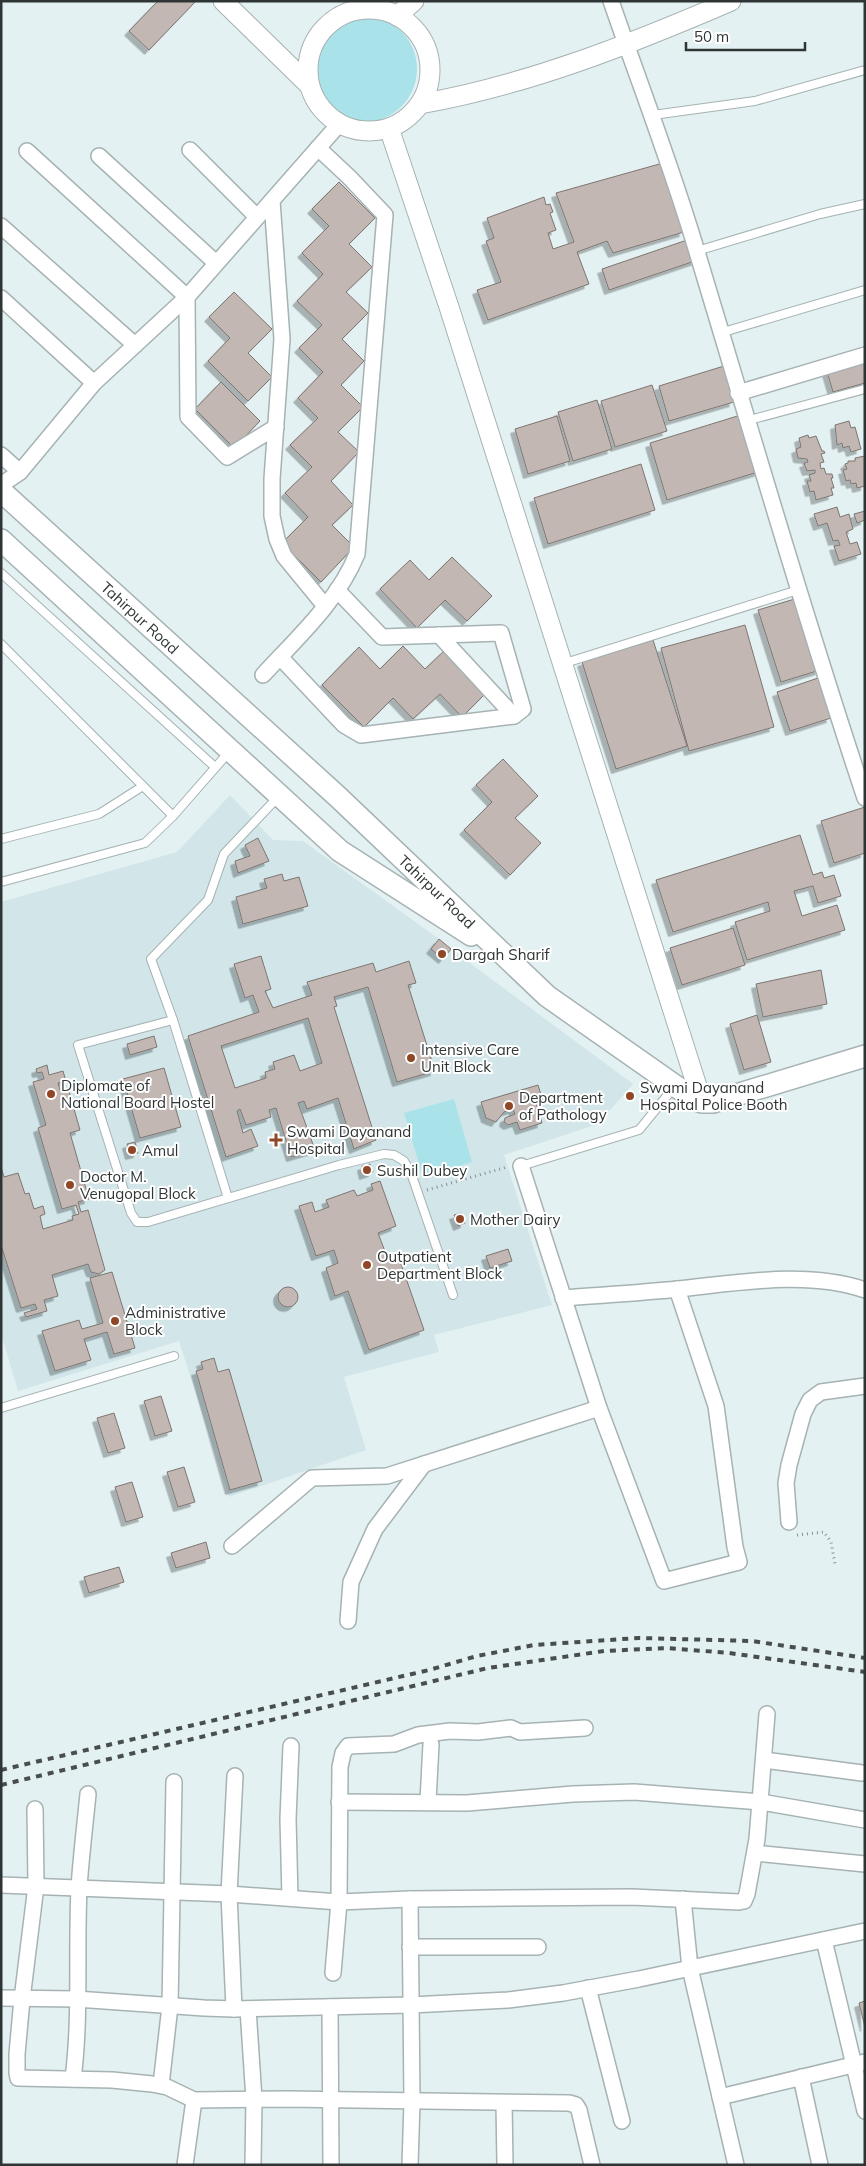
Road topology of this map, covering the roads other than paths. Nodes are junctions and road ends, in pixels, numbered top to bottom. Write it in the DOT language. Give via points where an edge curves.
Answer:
graph roads {
  1 [pos="223,1"];
  2 [pos="414,1"];
  3 [pos="611,1"];
  4 [pos="731,1"];
  5 [pos="356,6"];
  6 [pos="397,16"];
  7 [pos="627,46"];
  8 [pos="865,70"];
  9 [pos="310,86"];
  10 [pos="420,104"];
  11 [pos="653,115"];
  12 [pos="340,123"];
  13 [pos="389,128"];
  14 [pos="318,148"];
  15 [pos="190,150"];
  16 [pos="27,151"];
  17 [pos="99,156"];
  18 [pos="272,201"];
  19 [pos="865,204"];
  20 [pos="257,217"];
  21 [pos="1,226"];
  22 [pos="697,251"];
  23 [pos="216,263"];
  24 [pos="865,290"];
  25 [pos="187,297"];
  26 [pos="1,298"];
  27 [pos="720,333"];
  28 [pos="135,345"];
  29 [pos="865,355"];
  30 [pos="94,383"];
  31 [pos="865,389"];
  32 [pos="738,393"];
  33 [pos="746,421"];
  34 [pos="276,427"];
  35 [pos="1,455"];
  36 [pos="20,472"];
  37 [pos="1,485"];
  38 [pos="1,491"];
  39 [pos="1,540"];
  40 [pos="1,573"];
  41 [pos="337,590"];
  42 [pos="798,590"];
  43 [pos="326,606"];
  44 [pos="439,635"];
  45 [pos="1,644"];
  46 [pos="280,656"];
  47 [pos="562,664"];
  48 [pos="263,675"];
  49 [pos="514,716"];
  50 [pos="230,750"];
  51 [pos="215,767"];
  52 [pos="143,786"];
  53 [pos="279,796"];
  54 [pos="865,798"];
  55 [pos="173,816"];
  56 [pos="1,839"];
  57 [pos="400,855"];
  58 [pos="381,877"];
  59 [pos="1,882"];
  60 [pos="515,963"];
  61 [pos="173,1020"];
  62 [pos="865,1056"];
  63 [pos="674,1086"];
  64 [pos="702,1102"];
  65 [pos="521,1166"];
  66 [pos="228,1198"];
  67 [pos="677,1289"];
  68 [pos="865,1290"];
  69 [pos="453,1295"];
  70 [pos="563,1298"];
  71 [pos="174,1356"];
  72 [pos="865,1386"];
  73 [pos="1,1408"];
  74 [pos="599,1408"];
  75 [pos="424,1464"];
  76 [pos="788,1522"];
  77 [pos="232,1546"];
  78 [pos="348,1621"];
  79 [pos="767,1714"];
  80 [pos="585,1728"];
  81 [pos="431,1744"];
  82 [pos="291,1746"];
  83 [pos="764,1760"];
  84 [pos="862,1773"];
  85 [pos="235,1776"];
  86 [pos="174,1782"];
  87 [pos="88,1794"];
  88 [pos="339,1802"];
  89 [pos="428,1802"];
  90 [pos="760,1802"];
  91 [pos="35,1809"];
  92 [pos="865,1820"];
  93 [pos="755,1853"];
  94 [pos="865,1864"];
  95 [pos="1,1885"];
  96 [pos="36,1886"];
  97 [pos="79,1888"];
  98 [pos="171,1892"];
  99 [pos="229,1894"];
  100 [pos="290,1898"];
  101 [pos="410,1899"];
  102 [pos="683,1899"];
  103 [pos="338,1902"];
  104 [pos="865,1931"];
  105 [pos="824,1940"];
  106 [pos="410,1947"];
  107 [pos="538,1947"];
  108 [pos="690,1968"];
  109 [pos="334,1973"];
  110 [pos="588,1988"];
  111 [pos="1,1998"];
  112 [pos="22,1999"];
  113 [pos="76,1999"];
  114 [pos="170,2006"];
  115 [pos="411,2006"];
  116 [pos="330,2007"];
  117 [pos="241,2009"];
  118 [pos="859,2064"];
  119 [pos="801,2077"];
  120 [pos="73,2079"];
  121 [pos="161,2085"];
  122 [pos="720,2097"];
  123 [pos="254,2099"];
  124 [pos="332,2099"];
  125 [pos="194,2100"];
  126 [pos="412,2102"];
  127 [pos="504,2103"];
  128 [pos="865,2111"];
  129 [pos="622,2121"];
  130 [pos="186,2165"];
  131 [pos="253,2165"];
  132 [pos="331,2165"];
  133 [pos="410,2165"];
  134 [pos="505,2165"];
  135 [pos="592,2165"];
  136 [pos="736,2165"];
  137 [pos="820,2165"];
  1 -- 9 [label="street"];
  2 -- 6 [label="street"];
  3 -- 7 [label="street"];
  4 -- 7 [label="street"];
  5 -- 6 [label="street"];
  5 -- 9 [label="street" via="323,29 312,46 308,66"];
  6 -- 10 [label="street" via="413,28 424,45 430,65 428,85"];
  7 -- 10 [label="street" via="484,91"];
  7 -- 11 [label="street"];
  8 -- 11 [label="lane" via="755,101"];
  9 -- 12 [label="street" via="318,104"];
  10 -- 13 [label="street" via="407,119"];
  11 -- 22 [label="street"];
  12 -- 13 [label="street" via="350,129 369,132"];
  12 -- 14 [label="street"];
  13 -- 47 [label="street" via="450,308"];
  14 -- 18 [label="street"];
  14 -- 41 [label="street" via="385,216 357,554 349,574"];
  15 -- 20 [label="street"];
  16 -- 25 [label="street"];
  17 -- 23 [label="street"];
  18 -- 20 [label="street"];
  18 -- 34 [label="street" via="282,339"];
  19 -- 22 [label="lane"];
  20 -- 23 [label="street"];
  21 -- 28 [label="street"];
  22 -- 27 [label="street"];
  23 -- 25 [label="street"];
  24 -- 27 [label="lane"];
  25 -- 28 [label="street"];
  25 -- 34 [label="street" via="188,417 227,456"];
  26 -- 30 [label="street"];
  27 -- 32 [label="street"];
  28 -- 30 [label="street"];
  29 -- 32 [label="street"];
  30 -- 36 [label="street"];
  31 -- 33 [label="lane"];
  32 -- 33 [label="street"];
  33 -- 42 [label="street"];
  34 -- 43 [label="street" via="272,516 277,539 284,556"];
  35 -- 36 [label="street"];
  36 -- 37 [label="street"];
  38 -- 57 [label="main road, Tahirpur Road"];
  39 -- 50 [label="main road, Tahirpur Road"];
  40 -- 51 [label="lane"];
  41 -- 43 [label="street"];
  41 -- 44 [label="street" via="382,637"];
  42 -- 47 [label="lane"];
  42 -- 54 [label="street"];
  43 -- 46 [label="street"];
  44 -- 49 [label="street"];
  44 -- 49 [label="street" via="501,633 523,709"];
  45 -- 52 [label="lane"];
  46 -- 48 [label="street"];
  46 -- 49 [label="street" via="344,725 361,735"];
  47 -- 64 [label="street"];
  50 -- 51 [label="lane"];
  50 -- 53 [label="main road, Tahirpur Road"];
  51 -- 55 [label="lane"];
  52 -- 55 [label="lane"];
  52 -- 56 [label="lane" via="99,814"];
  53 -- 58 [label="main road, Tahirpur Road" via="340,851"];
  53 -- 61 [label="lane" via="224,854 208,900 151,959"];
  55 -- 59 [label="lane" via="145,843"];
  57 -- 58 [label="main road"];
  57 -- 60 [label="main road, Tahirpur Road"];
  58 -- 60 [label="main road, Tahirpur Road"];
  60 -- 63 [label="main road" via="547,996"];
  61 -- 66 [label="lane"];
  61 -- 66 [label="lane" via="78,1045 131,1213 138,1222 148,1222"];
  62 -- 64 [label="main road" via="713,1102"];
  63 -- 64 [label="main road"];
  63 -- 65 [label="lane" via="639,1130"];
  65 -- 70 [label="street"];
  66 -- 69 [label="lane" via="338,1165 384,1154 394,1156 404,1161 411,1173"];
  67 -- 68 [label="street" via="726,1283 806,1280 844,1283"];
  67 -- 70 [label="street"];
  67 -- 74 [label="street" via="716,1406 739,1562 664,1581"];
  70 -- 74 [label="street"];
  71 -- 73 [label="lane"];
  72 -- 76 [label="street" via="821,1392 810,1400 789,1465 786,1483"];
  74 -- 75 [label="street"];
  75 -- 77 [label="street" via="387,1476 312,1478"];
  75 -- 78 [label="street" via="375,1529 351,1582"];
  79 -- 83 [label="street"];
  80 -- 88 [label="street" via="520,1732 511,1728 450,1731 418,1735 386,1746 348,1746 340,1767"];
  81 -- 89 [label="street"];
  82 -- 100 [label="street" via="288,1819"];
  83 -- 84 [label="street"];
  83 -- 90 [label="street"];
  85 -- 99 [label="street"];
  86 -- 98 [label="street"];
  87 -- 97 [label="street"];
  88 -- 89 [label="street"];
  88 -- 103 [label="street"];
  89 -- 90 [label="street" via="496,1802 634,1792"];
  90 -- 92 [label="street"];
  90 -- 93 [label="street"];
  91 -- 96 [label="street"];
  93 -- 94 [label="street"];
  93 -- 102 [label="street" via="744,1901"];
  95 -- 96 [label="street"];
  96 -- 97 [label="street"];
  96 -- 112 [label="street"];
  97 -- 98 [label="street"];
  97 -- 113 [label="street"];
  98 -- 99 [label="street"];
  98 -- 114 [label="street"];
  99 -- 100 [label="street"];
  99 -- 117 [label="street"];
  100 -- 103 [label="street"];
  101 -- 102 [label="street"];
  101 -- 103 [label="street"];
  101 -- 106 [label="street"];
  102 -- 108 [label="street"];
  103 -- 109 [label="street"];
  104 -- 105 [label="street"];
  105 -- 108 [label="street"];
  105 -- 118 [label="street"];
  106 -- 107 [label="street"];
  106 -- 115 [label="street"];
  108 -- 110 [label="street"];
  108 -- 122 [label="street"];
  110 -- 115 [label="street" via="508,2000"];
  110 -- 129 [label="street"];
  111 -- 112 [label="street"];
  112 -- 113 [label="street"];
  112 -- 120 [label="street" via="17,2077"];
  113 -- 114 [label="street"];
  113 -- 120 [label="street" via="78,2040"];
  114 -- 117 [label="street"];
  114 -- 121 [label="street"];
  115 -- 116 [label="street"];
  115 -- 126 [label="street"];
  116 -- 117 [label="street"];
  116 -- 124 [label="street"];
  117 -- 123 [label="street"];
  118 -- 119 [label="street"];
  118 -- 128 [label="street"];
  119 -- 122 [label="street"];
  119 -- 137 [label="street"];
  120 -- 121 [label="street"];
  121 -- 125 [label="street"];
  122 -- 136 [label="street"];
  123 -- 124 [label="street"];
  123 -- 125 [label="street"];
  123 -- 131 [label="street"];
  124 -- 126 [label="street"];
  124 -- 132 [label="street"];
  125 -- 130 [label="street"];
  126 -- 127 [label="street"];
  126 -- 133 [label="street"];
  127 -- 134 [label="street"];
  127 -- 135 [label="street" via="564,2102 576,2106"];
}
